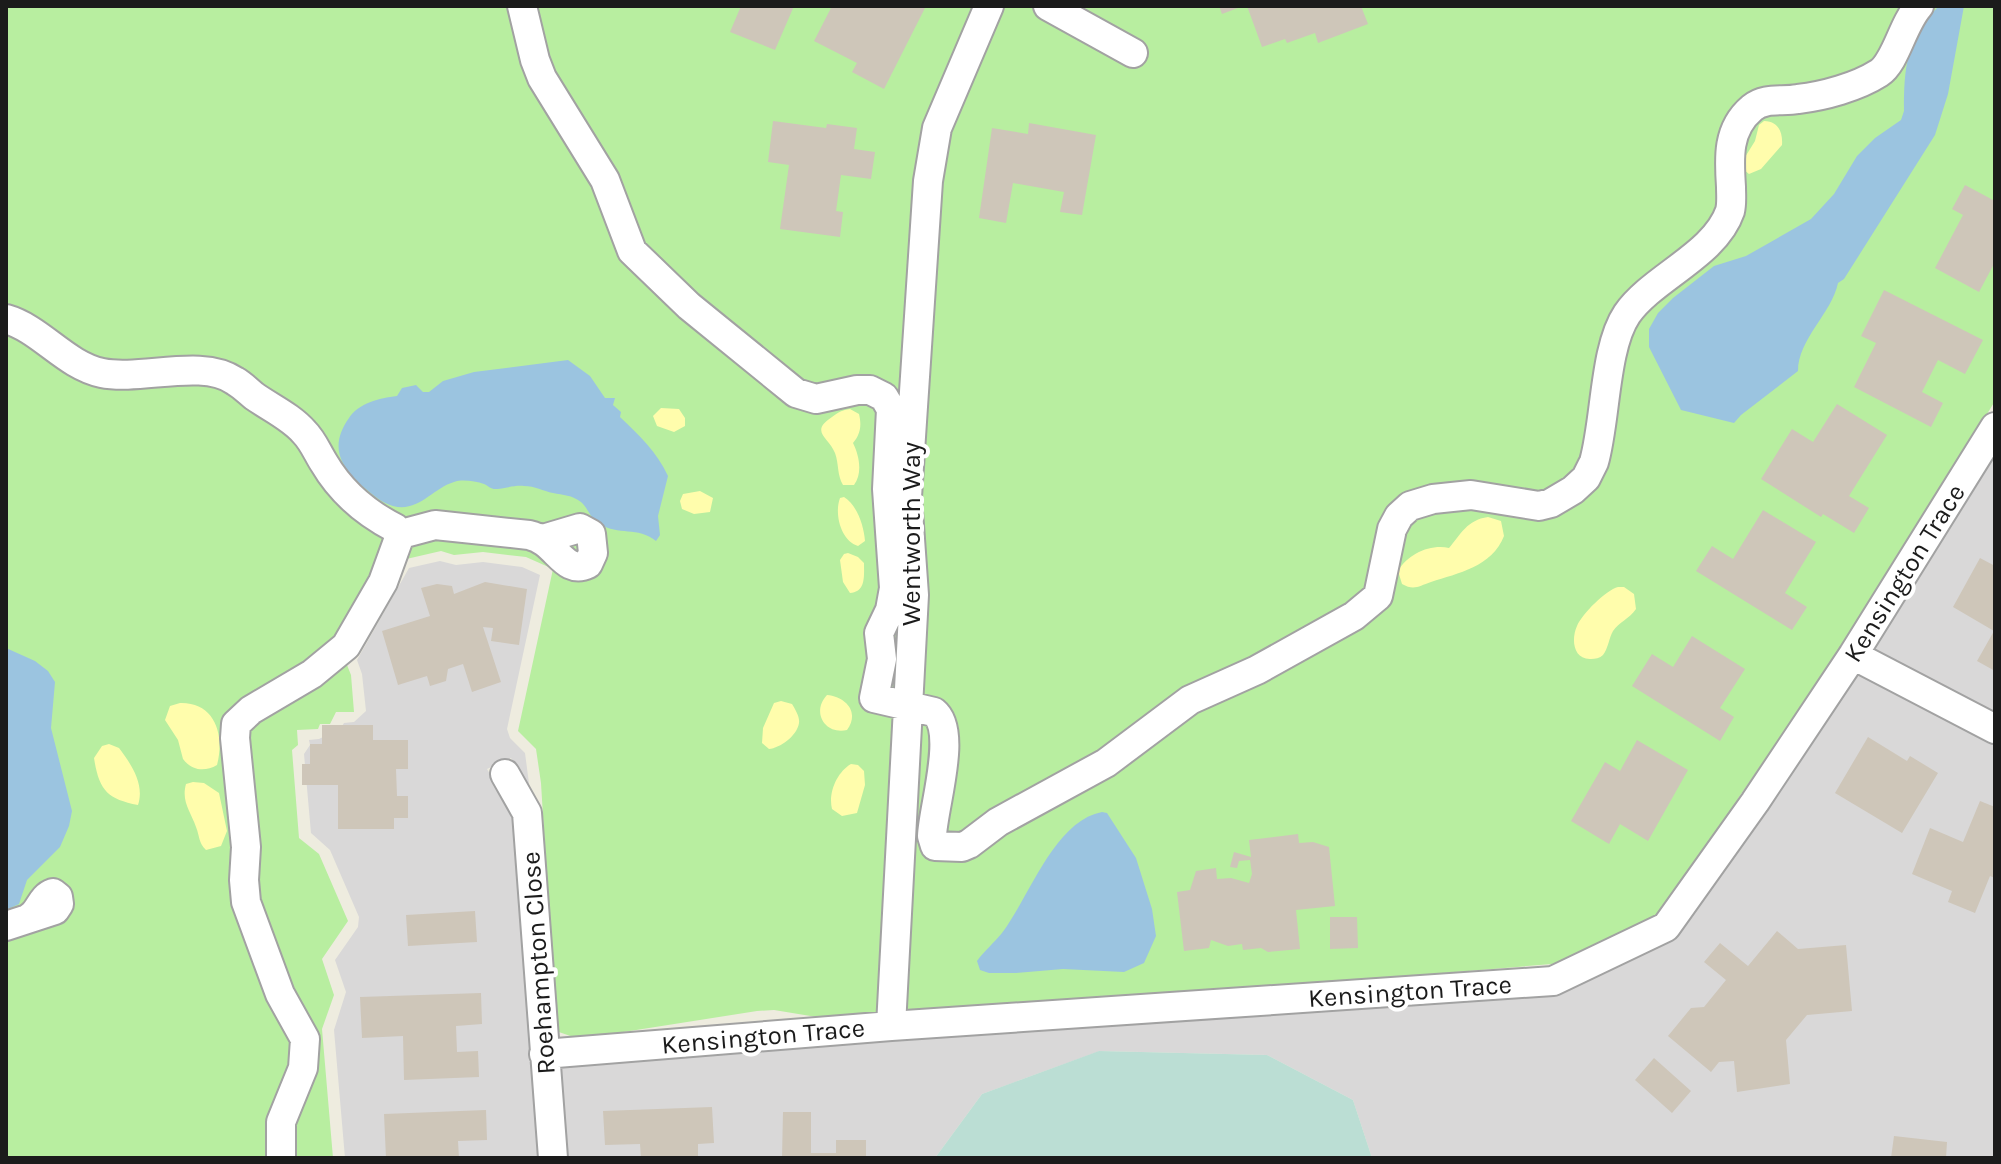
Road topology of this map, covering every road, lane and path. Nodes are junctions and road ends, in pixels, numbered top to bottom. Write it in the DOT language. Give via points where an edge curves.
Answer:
graph roads {
  1 [pos="522,6"];
  2 [pos="989,6"];
  3 [pos="1048,6"];
  4 [pos="1919,6"];
  5 [pos="1133,53"];
  6 [pos="6,319"];
  7 [pos="1995,427"];
  8 [pos="399,538"];
  9 [pos="543,539"];
  10 [pos="1853,655"];
  11 [pos="906,706"];
  12 [pos="1995,729"];
  13 [pos="505,774"];
  14 [pos="891,1026"];
  15 [pos="544,1054"];
  16 [pos="281,1158"];
  17 [pos="553,1158"];
  1 -- 11 [label="street" via="542,78 605,180 627,240 643,263 796,393 816,399 870,390 889,404 887,489 894,588 879,633 882,659 874,698"];
  2 -- 11 [label="street, Wentworth Way" via="937,128 928,181 907,497 914,595"];
  3 -- 5 [label="street"];
  4 -- 11 [label="street" via="1881,72 1808,98 1763,102 1742,118 1730,148 1728,215 1709,241 1638,301 1621,326 1594,462 1573,490 1539,506 1471,495 1410,506 1394,523 1378,596 1354,616 1190,700 1106,763 962,847 935,846 932,841 944,724 934,712"];
  6 -- 8 [label="street" via="100,372 201,372 235,380 300,427 355,502 395,528"];
  7 -- 10 [label="street, Kensington Trace"];
  8 -- 9 [label="street" via="435,525"];
  8 -- 16 [label="street" via="383,582 346,646 312,674 251,710 235,728 246,902 280,994 305,1039 303,1068 281,1122"];
  10 -- 12 [label="street"];
  10 -- 14 [label="street, Kensington Trace" via="1666,927 1553,981"];
  11 -- 14 [label="street, Wentworth Way"];
  13 -- 15 [label="street, Roehampton Close" via="527,813"];
  14 -- 15 [label="street, Kensington Trace"];
  15 -- 17 [label="street, Roehampton Close"];
}
